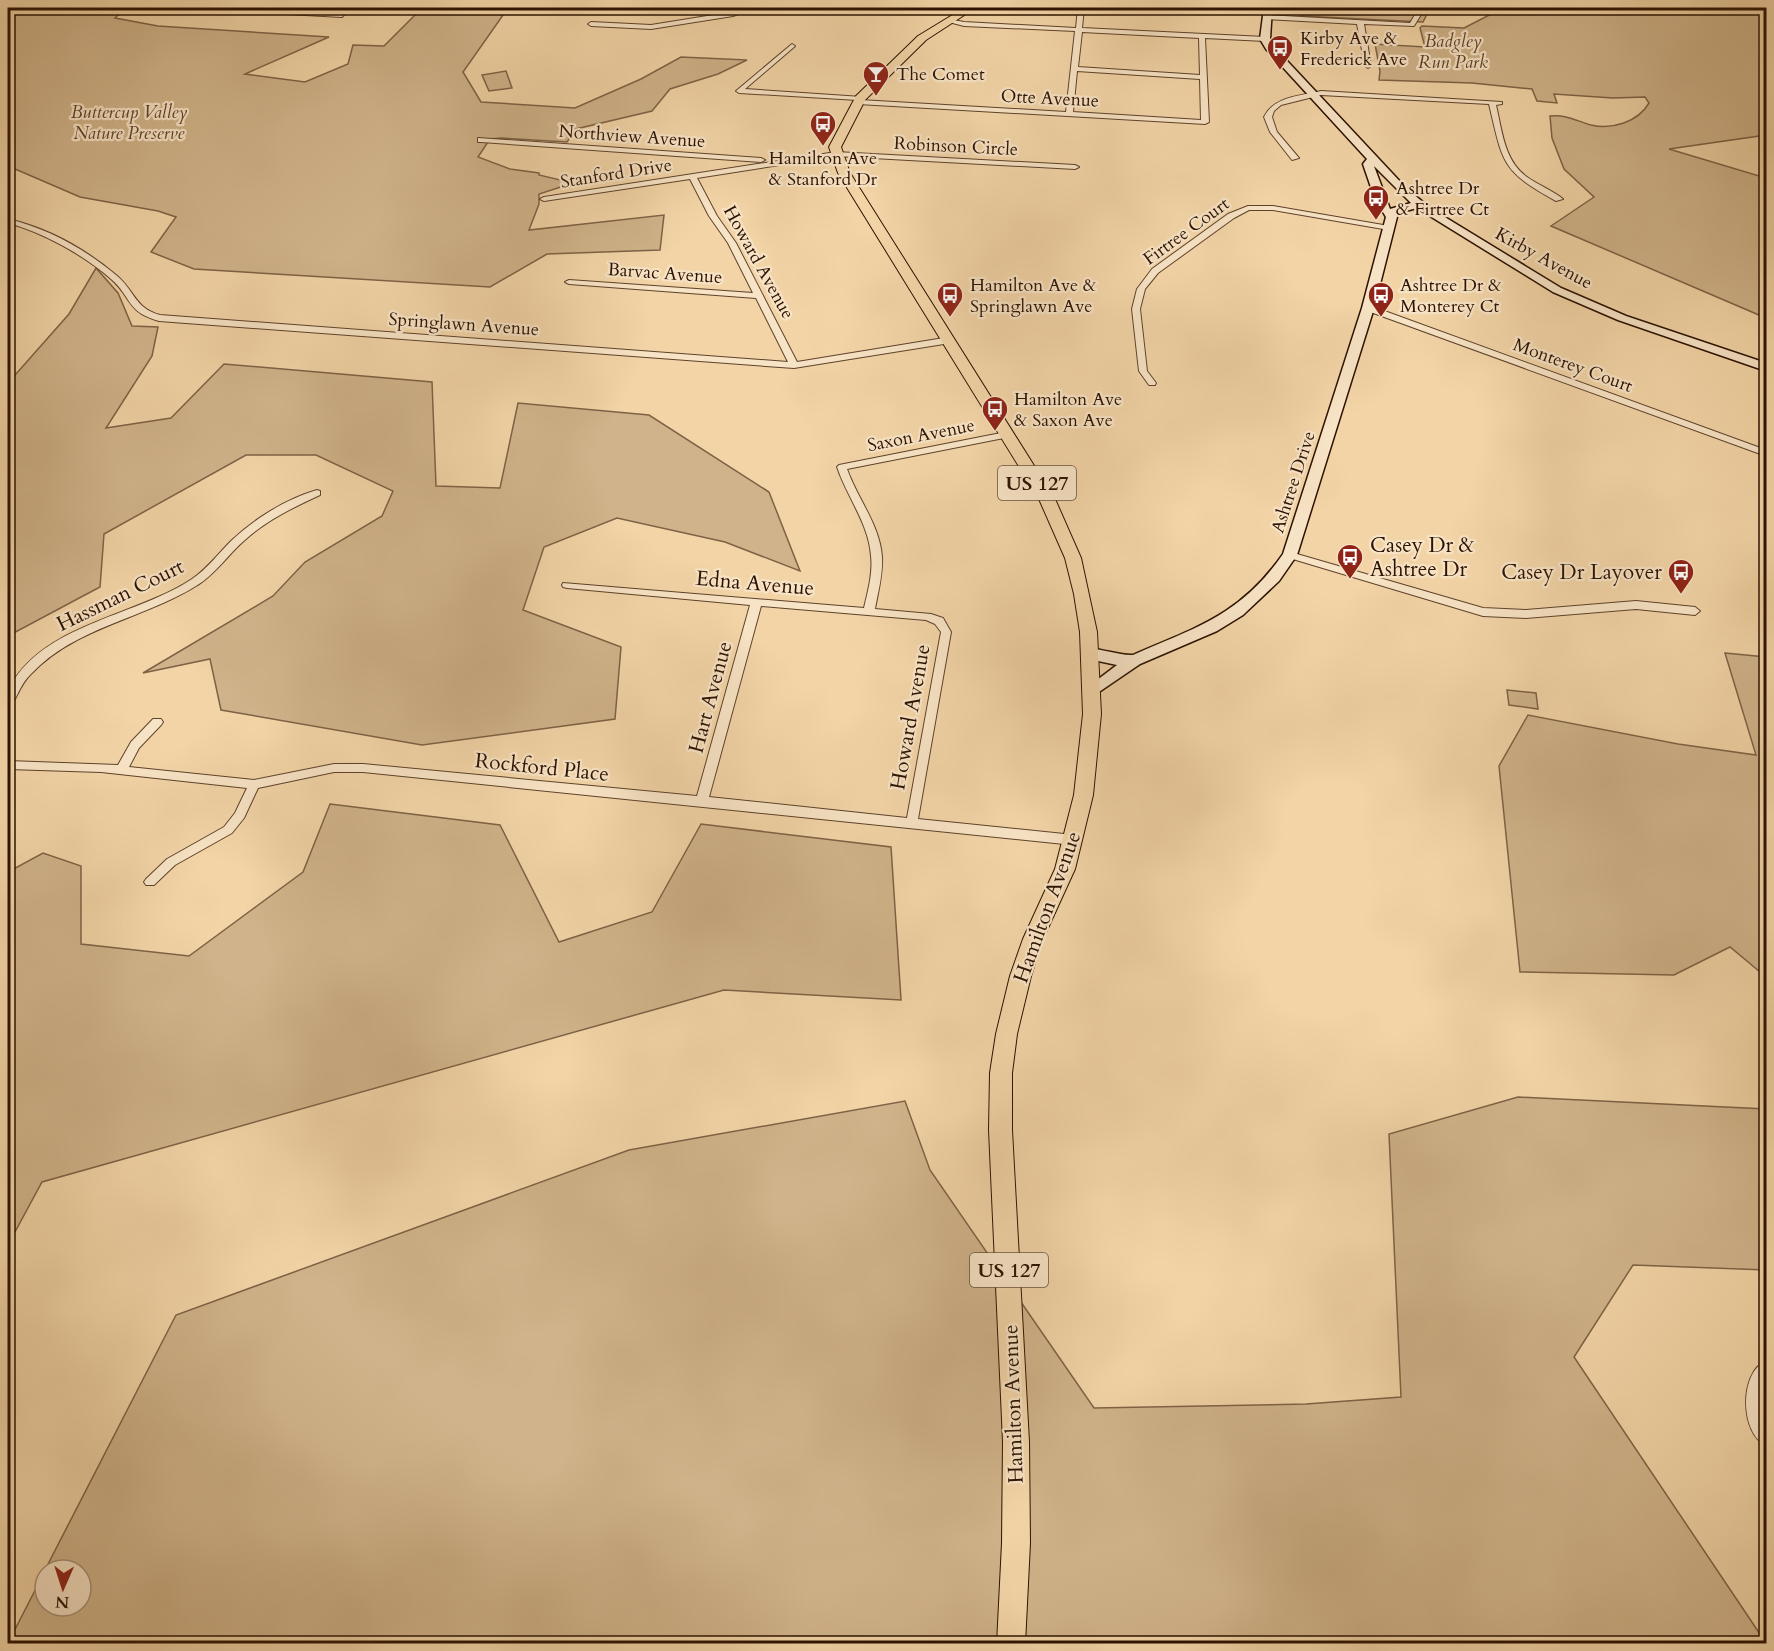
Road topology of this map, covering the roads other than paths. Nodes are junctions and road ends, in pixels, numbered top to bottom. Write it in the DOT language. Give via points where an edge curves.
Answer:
graph roads {
  1 [pos="212,8"];
  2 [pos="347,8"];
  3 [pos="751,8"];
  4 [pos="970,8"];
  5 [pos="1081,8"];
  6 [pos="1422,8"];
  7 [pos="1267,12"];
  8 [pos="948,21"];
  9 [pos="1360,22"];
  10 [pos="591,24"];
  11 [pos="1078,29"];
  12 [pos="1202,36"];
  13 [pos="1265,39"];
  14 [pos="792,46"];
  15 [pos="1368,66"];
  16 [pos="1074,69"];
  17 [pos="1203,77"];
  18 [pos="1311,94"];
  19 [pos="859,100"];
  20 [pos="1069,114"];
  21 [pos="481,140"];
  22 [pos="836,154"];
  23 [pos="1295,158"];
  24 [pos="1372,159"];
  25 [pos="782,161"];
  26 [pos="1075,167"];
  27 [pos="692,176"];
  28 [pos="544,199"];
  29 [pos="1559,199"];
  30 [pos="1418,204"];
  31 [pos="8,220"];
  32 [pos="1390,222"];
  33 [pos="569,282"];
  34 [pos="760,296"];
  35 [pos="1368,309"];
  36 [pos="950,340"];
  37 [pos="794,365"];
  38 [pos="1767,367"];
  39 [pos="1152,383"];
  40 [pos="1006,435"];
  41 [pos="1767,453"];
  42 [pos="317,493"];
  43 [pos="1290,555"];
  44 [pos="567,585"];
  45 [pos="756,603"];
  46 [pos="1695,611"];
  47 [pos="869,612"];
  48 [pos="939,621"];
  49 [pos="1089,654"];
  50 [pos="1135,660"];
  51 [pos="1093,692"];
  52 [pos="8,702"];
  53 [pos="157,722"];
  54 [pos="8,765"];
  55 [pos="121,770"];
  56 [pos="254,784"];
  57 [pos="702,801"];
  58 [pos="912,822"];
  59 [pos="1074,840"];
  60 [pos="150,882"];
  61 [pos="1767,1369"];
  62 [pos="1767,1437"];
  63 [pos="1011,1644"];
  1 -- 2 [label="street" via="342,15"];
  3 -- 10 [label="street" via="651,27"];
  4 -- 8 [label="main road"];
  5 -- 11 [label="street"];
  6 -- 9 [label="street" via="1412,25"];
  7 -- 9 [label="street"];
  7 -- 13 [label="street"];
  8 -- 11 [label="street"];
  8 -- 19 [label="main road" via="922,38"];
  9 -- 15 [label="street"];
  11 -- 12 [label="street"];
  11 -- 16 [label="street"];
  12 -- 13 [label="street"];
  12 -- 17 [label="street"];
  13 -- 18 [label="street, Kirby Avenue"];
  14 -- 19 [label="street, Otte Avenue" via="739,91"];
  16 -- 17 [label="street"];
  16 -- 20 [label="street"];
  17 -- 20 [label="street, Otte Avenue" via="1205,122"];
  18 -- 23 [label="street" via="1280,104 1268,117 1274,132"];
  18 -- 24 [label="street, Kirby Avenue"];
  18 -- 29 [label="street" via="1496,103 1507,159 1513,169"];
  19 -- 20 [label="street, Otte Avenue"];
  19 -- 22 [label="main road" via="839,136"];
  21 -- 25 [label="street, Northview Avenue"];
  22 -- 25 [label="street, Stanford Drive"];
  22 -- 26 [label="street, Robinson Circle"];
  22 -- 36 [label="main road, Hamilton Avenue / US 127" via="844,173"];
  24 -- 30 [label="street, Kirby Avenue"];
  24 -- 32 [label="street" via="1368,164"];
  25 -- 27 [label="street, Stanford Drive"];
  27 -- 28 [label="street, Stanford Drive"];
  27 -- 34 [label="street, Howard Avenue"];
  30 -- 32 [label="street" via="1394,211"];
  30 -- 38 [label="street, Kirby Avenue" via="1557,290 1622,318"];
  31 -- 37 [label="street, Springlawn Avenue" via="40,231 76,251 116,279 145,315 159,318"];
  32 -- 35 [label="street, Ashtree Drive"];
  32 -- 39 [label="street, Firtree Court" via="1273,208 1248,208 1231,216 1155,271 1141,289 1136,309 1143,371"];
  33 -- 34 [label="street, Barvac Avenue"];
  34 -- 37 [label="street, Howard Avenue"];
  35 -- 41 [label="street, Monterey Court"];
  35 -- 43 [label="street, Ashtree Drive"];
  36 -- 37 [label="street, Springlawn Avenue"];
  36 -- 40 [label="main road, Hamilton Avenue / US 127"];
  40 -- 47 [label="street, Saxon Avenue" via="842,468 876,550"];
  40 -- 49 [label="main road, Hamilton Avenue / US 127" via="1047,499 1073,556"];
  42 -- 52 [label="street, Hassman Court" via="294,502 256,527 194,583 61,645 28,671"];
  43 -- 46 [label="street" via="1483,612 1514,615 1636,605"];
  43 -- 50 [label="street, Ashtree Drive" via="1274,578 1238,612"];
  44 -- 45 [label="street, Edna Avenue"];
  45 -- 47 [label="street, Edna Avenue"];
  45 -- 57 [label="street, Hart Avenue"];
  47 -- 48 [label="street, Edna Avenue"];
  48 -- 58 [label="street, Howard Avenue" via="946,632"];
  49 -- 50 [label="street" via="1121,662"];
  49 -- 51 [label="main road, Hamilton Avenue / US 127"];
  50 -- 51 [label="street, Ashtree Drive"];
  51 -- 59 [label="main road, Hamilton Avenue / US 127" via="1084,795"];
  53 -- 55 [label="street" via="135,745"];
  54 -- 55 [label="street, Rockford Place"];
  55 -- 56 [label="street, Rockford Place"];
  56 -- 57 [label="street, Rockford Place" via="334,768 363,768"];
  56 -- 60 [label="street" via="240,815 228,830 171,862"];
  57 -- 58 [label="street, Rockford Place"];
  58 -- 59 [label="street, Rockford Place"];
  59 -- 63 [label="main road, Hamilton Avenue / US 127" via="1020,977 1001,1087 1013,1355 1017,1570"];
  61 -- 62 [label="street" via="1753,1389 1755,1411"];
}
